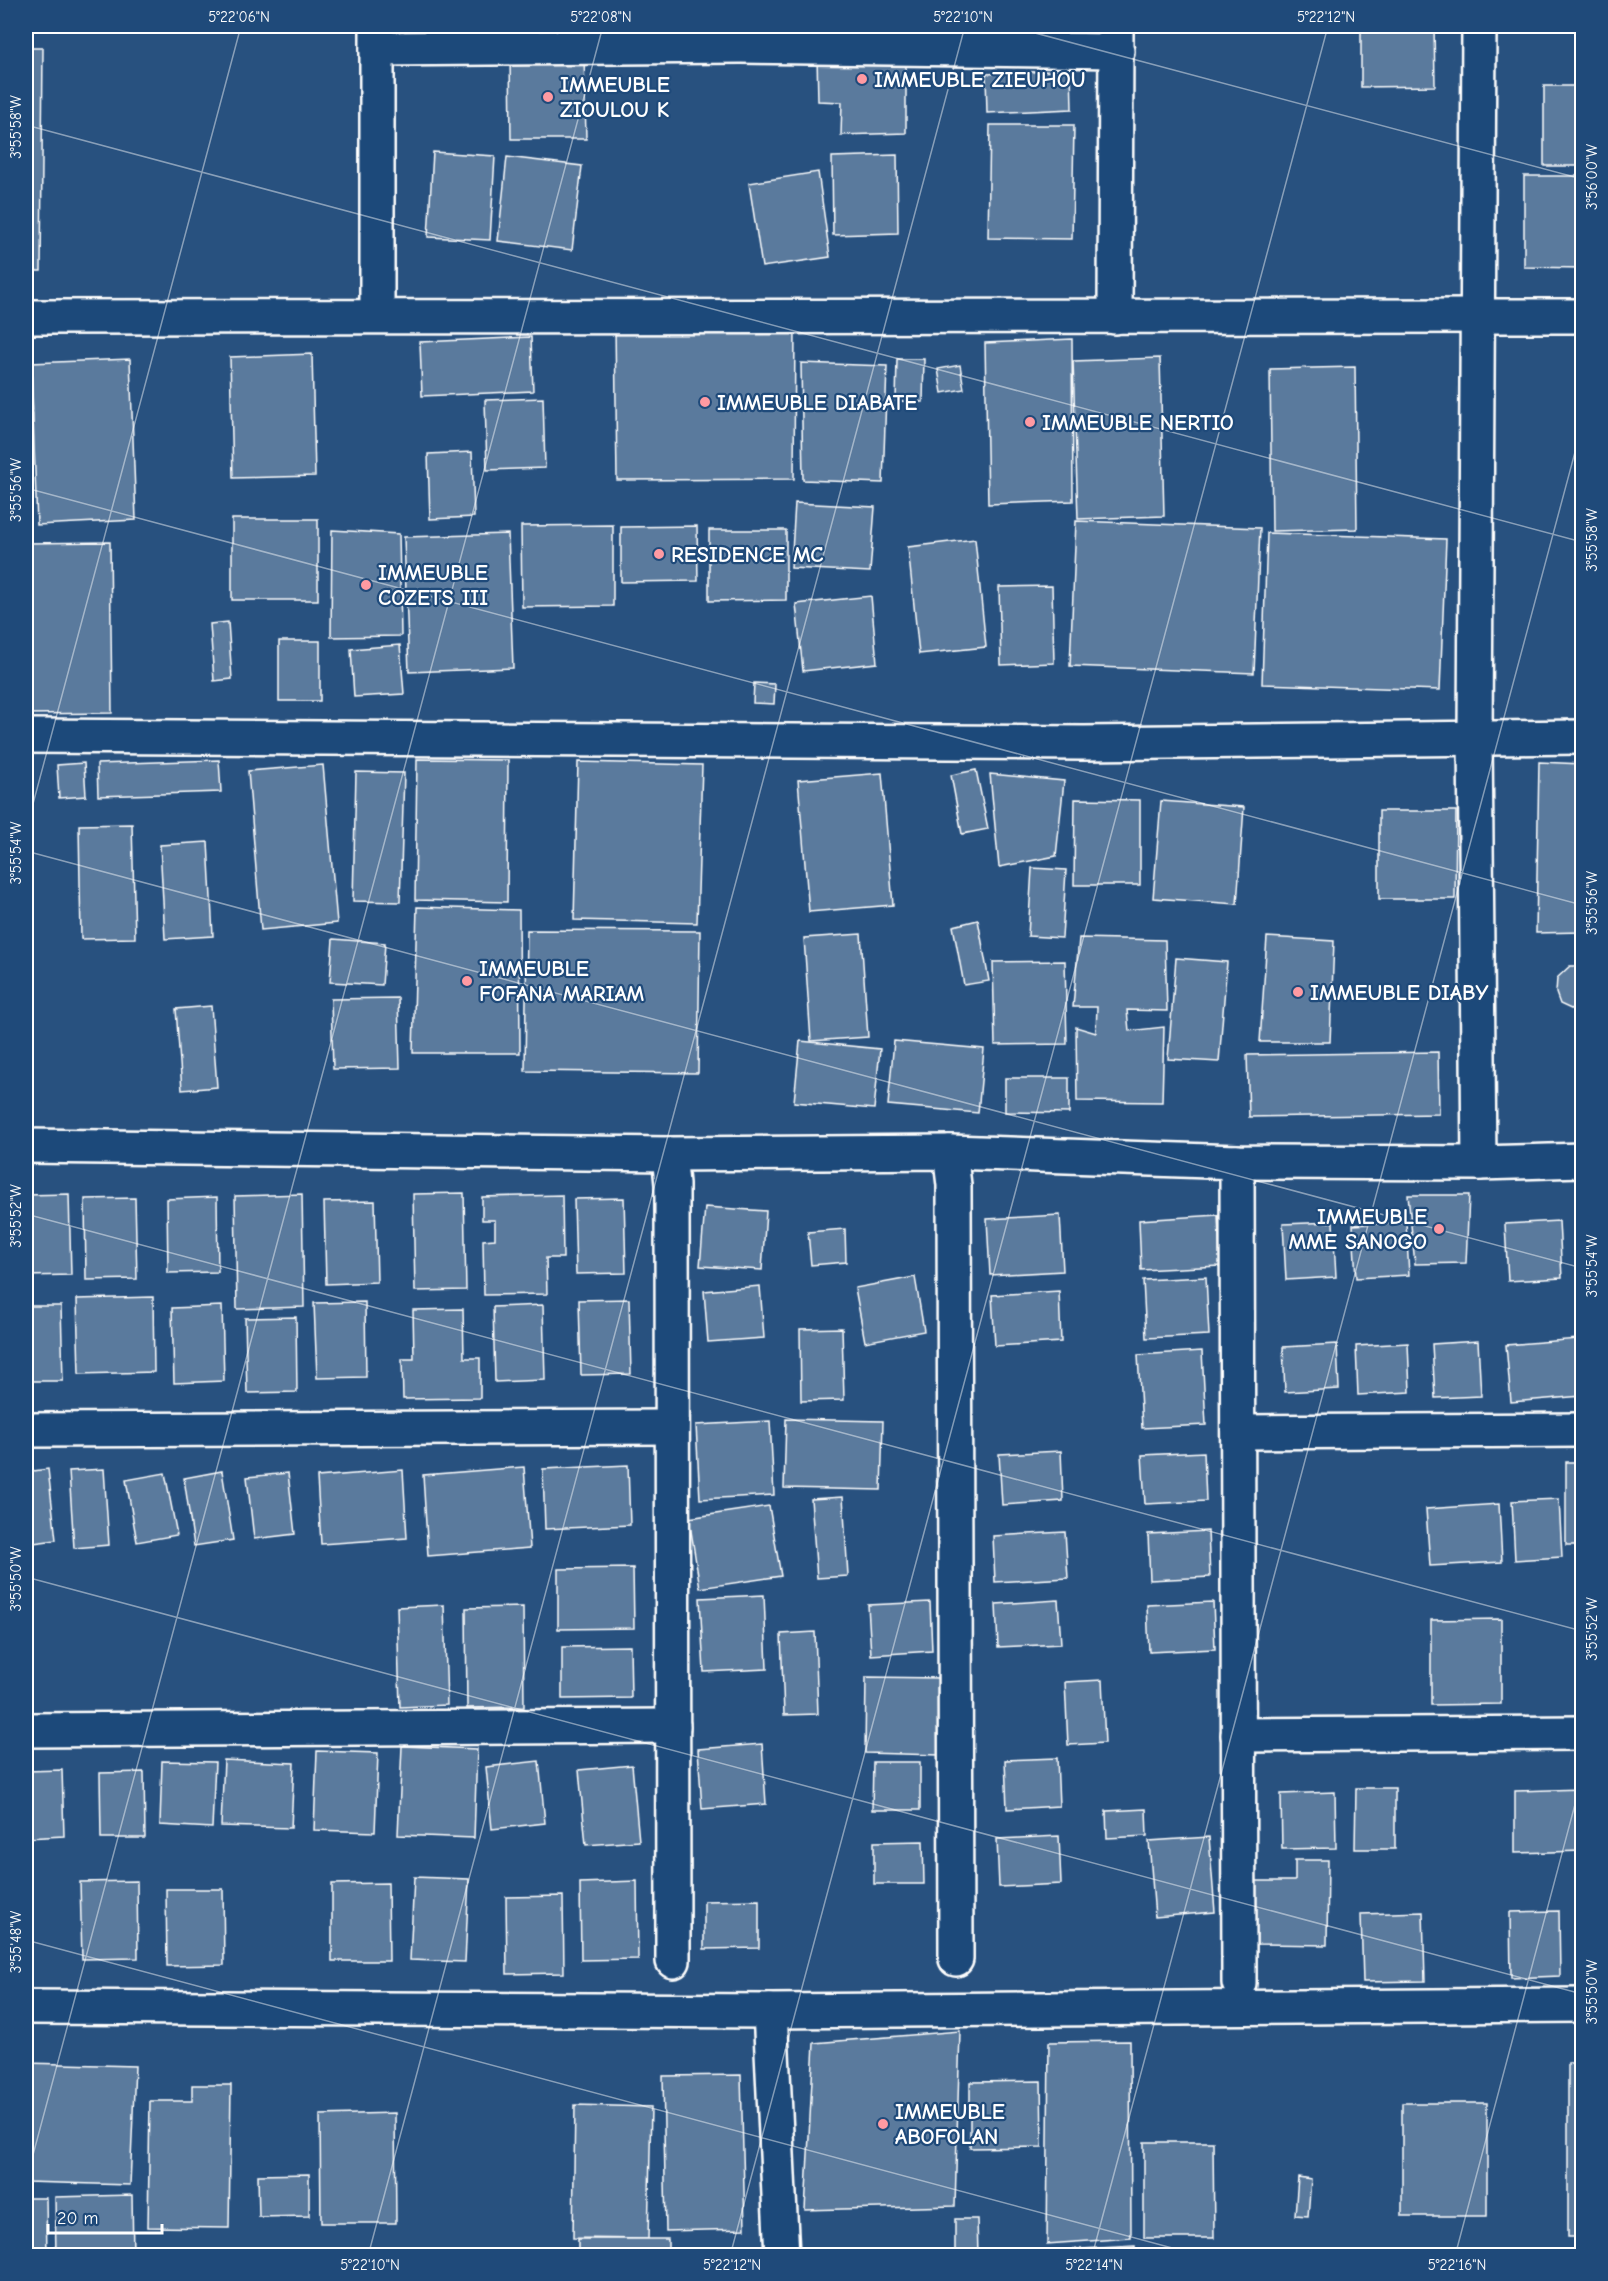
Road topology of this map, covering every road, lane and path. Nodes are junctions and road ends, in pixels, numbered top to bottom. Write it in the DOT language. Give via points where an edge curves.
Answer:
graph roads {
  1 [pos="1479,26"];
  2 [pos="741,36"];
  3 [pos="377,37"];
  4 [pos="1116,38"];
  5 [pos="377,316"];
  6 [pos="1477,316"];
  7 [pos="1582,316"];
  8 [pos="26,317"];
  9 [pos="1114,317"];
  10 [pos="26,736"];
  11 [pos="1582,737"];
  12 [pos="1475,738"];
  13 [pos="26,1146"];
  14 [pos="950,1152"];
  15 [pos="669,1154"];
  16 [pos="1582,1160"];
  17 [pos="1237,1162"];
  18 [pos="1479,1163"];
  19 [pos="672,1427"];
  20 [pos="26,1430"];
  21 [pos="1582,1430"];
  22 [pos="1238,1432"];
  23 [pos="673,1726"];
  24 [pos="26,1730"];
  25 [pos="1582,1733"];
  26 [pos="1238,1735"];
  27 [pos="956,1959"];
  28 [pos="674,1961"];
  29 [pos="1239,1983"];
  30 [pos="1582,2005"];
  31 [pos="26,2007"];
  32 [pos="770,2011"];
  33 [pos="782,2256"];
  1 -- 6 [label="street"];
  2 -- 3 [label="street"];
  2 -- 4 [label="street"];
  3 -- 5 [label="street"];
  4 -- 9 [label="street"];
  5 -- 8 [label="street"];
  5 -- 9 [label="street"];
  6 -- 7 [label="street"];
  6 -- 9 [label="street"];
  6 -- 12 [label="street"];
  10 -- 12 [label="street" via="1084,743"];
  11 -- 12 [label="street"];
  12 -- 18 [label="street"];
  13 -- 15 [label="street"];
  14 -- 15 [label="street"];
  14 -- 17 [label="street"];
  14 -- 27 [label="street" via="954,1185"];
  15 -- 19 [label="street"];
  16 -- 18 [label="street"];
  17 -- 18 [label="street"];
  17 -- 22 [label="street"];
  19 -- 20 [label="street"];
  19 -- 23 [label="street"];
  21 -- 22 [label="street"];
  22 -- 26 [label="street"];
  23 -- 24 [label="street"];
  23 -- 28 [label="street"];
  25 -- 26 [label="street"];
  26 -- 29 [label="street"];
  30 -- 32 [label="street"];
  31 -- 32 [label="street"];
  32 -- 33 [label="street"];
}
